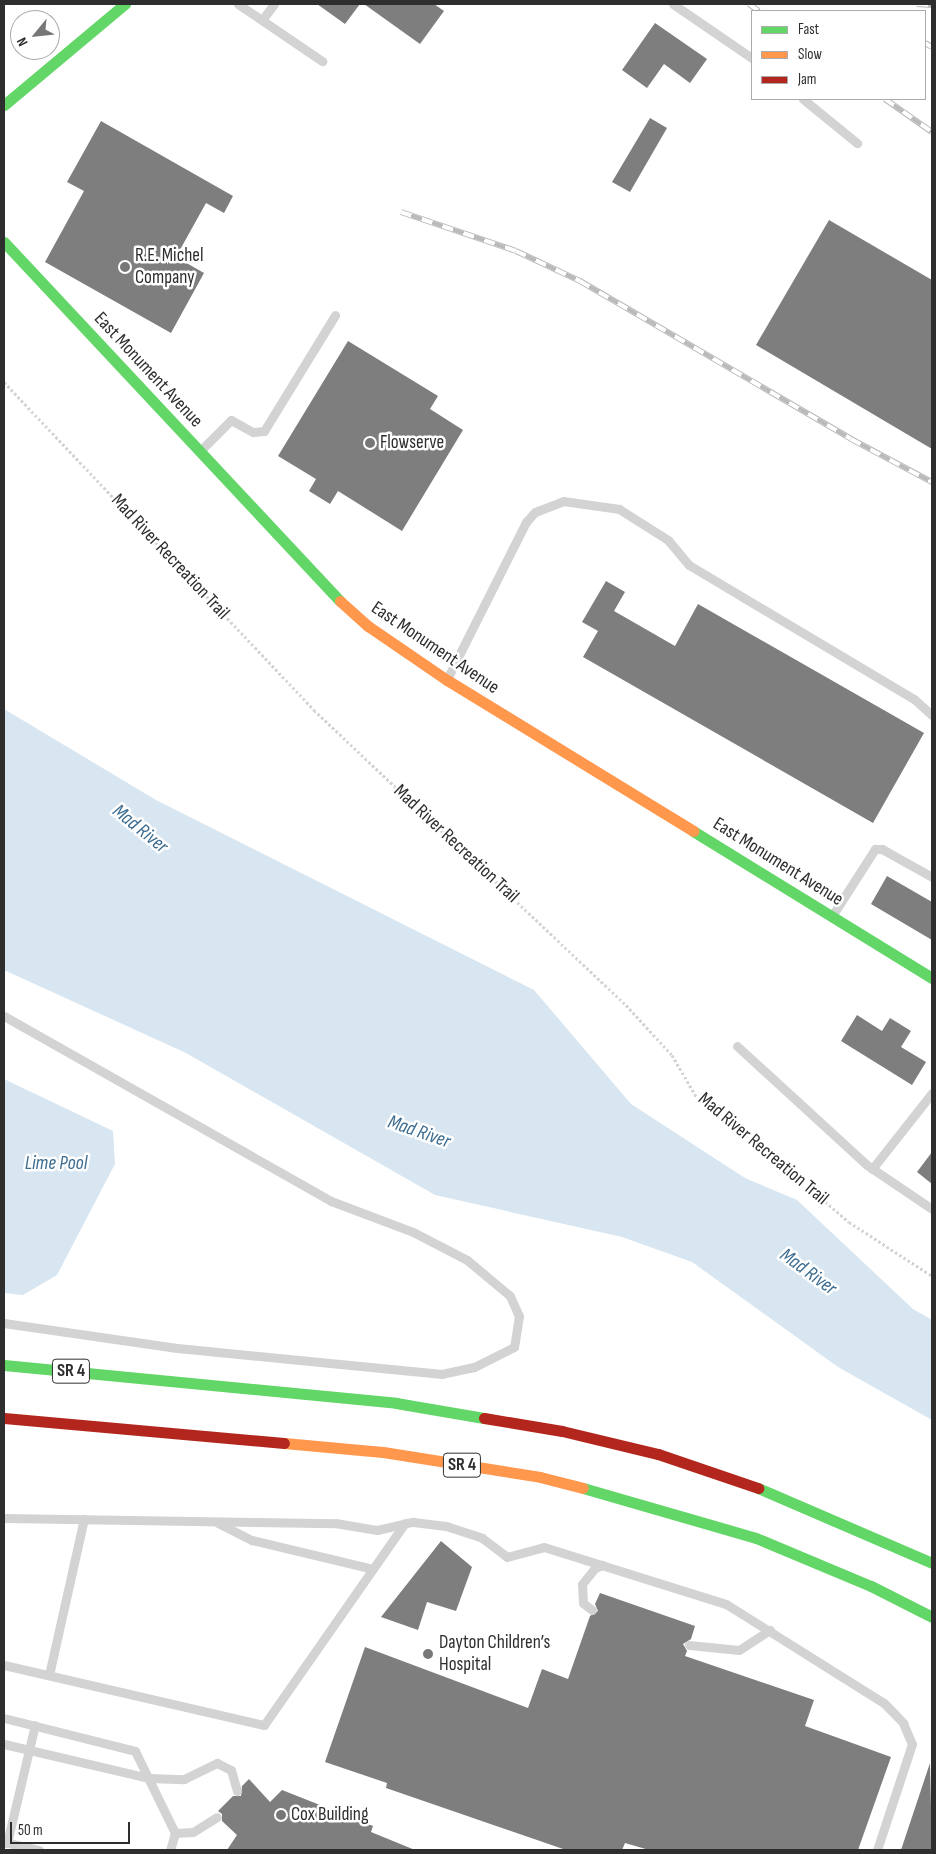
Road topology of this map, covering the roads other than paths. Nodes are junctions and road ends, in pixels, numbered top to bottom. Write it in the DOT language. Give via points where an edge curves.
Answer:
graph roads {
  1 [pos="125,4"];
  2 [pos="238,4"];
  3 [pos="274,4"];
  4 [pos="673,4"];
  5 [pos="262,20"];
  6 [pos="751,57"];
  7 [pos="322,61"];
  8 [pos="6,98"];
  9 [pos="804,100"];
  10 [pos="856,143"];
  11 [pos="4,242"];
  12 [pos="335,315"];
  13 [pos="200,451"];
  14 [pos="446,680"];
  15 [pos="932,715"];
  16 [pos="932,877"];
  17 [pos="831,916"];
  18 [pos="932,978"];
  19 [pos="4,1016"];
  20 [pos="737,1046"];
  21 [pos="932,1093"];
  22 [pos="872,1169"];
  23 [pos="932,1210"];
  24 [pos="4,1323"];
  25 [pos="4,1365"];
  26 [pos="4,1418"];
  27 [pos="4,1518"];
  28 [pos="84,1519"];
  29 [pos="215,1521"];
  30 [pos="405,1523"];
  31 [pos="932,1563"];
  32 [pos="602,1565"];
  33 [pos="373,1569"];
  34 [pos="592,1610"];
  35 [pos="932,1618"];
  36 [pos="770,1630"];
  37 [pos="689,1645"];
  38 [pos="4,1665"];
  39 [pos="49,1675"];
  40 [pos="4,1718"];
  41 [pos="35,1725"];
  42 [pos="4,1744"];
  43 [pos="30,1750"];
  44 [pos="149,1778"];
  45 [pos="237,1792"];
  46 [pos="217,1817"];
  47 [pos="175,1833"];
  48 [pos="6,1842"];
  49 [pos="39,1850"];
  50 [pos="170,1850"];
  51 [pos="877,1850"];
  1 -- 8 [label="main road"];
  2 -- 5 [label="lane"];
  3 -- 5 [label="lane"];
  4 -- 6 [label="lane"];
  5 -- 7 [label="lane"];
  9 -- 10 [label="lane"];
  11 -- 13 [label="main road, East Monument Avenue"];
  12 -- 13 [label="lane" via="264,431 253,432 231,420"];
  13 -- 14 [label="main road, East Monument Avenue" via="338,599 386,640"];
  14 -- 15 [label="lane" via="526,522 535,512 563,501 619,509 668,540 689,565 914,698"];
  14 -- 17 [label="main road, East Monument Avenue"];
  16 -- 17 [label="lane" via="882,849 875,849"];
  17 -- 18 [label="main road, East Monument Avenue"];
  19 -- 24 [label="lane" via="331,1201 420,1235 467,1260 510,1296 519,1316 514,1347 474,1367 442,1374 177,1348"];
  20 -- 22 [label="lane"];
  21 -- 22 [label="lane"];
  22 -- 23 [label="lane"];
  25 -- 31 [label="main road, SR 4" via="396,1402 562,1431 658,1454 764,1490"];
  26 -- 35 [label="main road, SR 4" via="383,1452 540,1477 650,1505 756,1538 871,1586"];
  27 -- 28 [label="lane"];
  28 -- 29 [label="lane"];
  28 -- 39 [label="lane"];
  29 -- 30 [label="lane" via="335,1523 376,1530"];
  29 -- 33 [label="lane" via="252,1540"];
  30 -- 32 [label="lane" via="446,1526 482,1538 507,1557 544,1547"];
  30 -- 33 [label="lane"];
  32 -- 34 [label="lane" via="594,1568 582,1584 583,1603"];
  32 -- 36 [label="lane" via="726,1604"];
  33 -- 39 [label="lane" via="264,1725"];
  36 -- 37 [label="lane" via="738,1650"];
  36 -- 51 [label="lane" via="884,1703 903,1723 912,1744"];
  38 -- 39 [label="lane"];
  40 -- 41 [label="lane"];
  41 -- 43 [label="lane"];
  41 -- 44 [label="lane" via="135,1751"];
  42 -- 43 [label="lane"];
  43 -- 44 [label="lane"];
  43 -- 48 [label="lane"];
  44 -- 45 [label="lane" via="184,1779 217,1763 231,1770"];
  44 -- 47 [label="lane"];
  46 -- 47 [label="lane" via="193,1832"];
  47 -- 50 [label="lane"];
  48 -- 49 [label="lane"];
}
